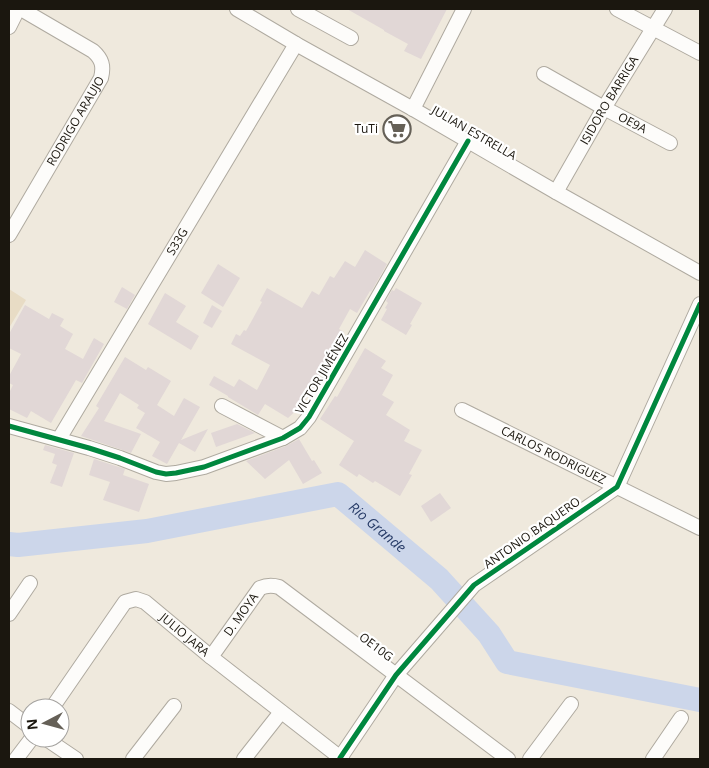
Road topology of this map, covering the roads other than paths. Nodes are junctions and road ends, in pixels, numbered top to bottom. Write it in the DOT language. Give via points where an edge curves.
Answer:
graph roads {
  1 [pos="20,9"];
  2 [pos="237,9"];
  3 [pos="298,9"];
  4 [pos="464,9"];
  5 [pos="617,9"];
  6 [pos="664,9"];
  7 [pos="9,27"];
  8 [pos="652,28"];
  9 [pos="351,38"];
  10 [pos="296,44"];
  11 [pos="700,53"];
  12 [pos="544,74"];
  13 [pos="604,108"];
  14 [pos="413,109"];
  15 [pos="468,141"];
  16 [pos="670,143"];
  17 [pos="556,192"];
  18 [pos="9,235"];
  19 [pos="700,273"];
  20 [pos="700,304"];
  21 [pos="222,406"];
  22 [pos="462,410"];
  23 [pos="9,426"];
  24 [pos="283,438"];
  25 [pos="59,439"];
  26 [pos="617,487"];
  27 [pos="700,528"];
  28 [pos="30,584"];
  29 [pos="280,587"];
  30 [pos="9,614"];
  31 [pos="210,657"];
  32 [pos="396,675"];
  33 [pos="59,698"];
  34 [pos="571,704"];
  35 [pos="174,706"];
  36 [pos="9,711"];
  37 [pos="281,712"];
  38 [pos="681,718"];
  39 [pos="20,719"];
  40 [pos="24,748"];
  41 [pos="60,748"];
  42 [pos="341,758"];
  43 [pos="16,759"];
  44 [pos="76,759"];
  45 [pos="132,759"];
  46 [pos="244,759"];
  47 [pos="508,759"];
  48 [pos="530,759"];
  49 [pos="653,759"];
  1 -- 7 [label="street"];
  1 -- 18 [label="street, RODRIGO ARAUJO" via="93,51 101,60 103,72"];
  2 -- 10 [label="street, JULIAN ESTRELLA"];
  3 -- 9 [label="street"];
  4 -- 14 [label="street"];
  5 -- 8 [label="street"];
  6 -- 8 [label="street, ISIDORO BARRIGA"];
  8 -- 11 [label="street"];
  8 -- 13 [label="street, ISIDORO BARRIGA"];
  10 -- 14 [label="street, JULIAN ESTRELLA"];
  10 -- 25 [label="street, S33G"];
  12 -- 13 [label="street, OE9A"];
  13 -- 16 [label="street, OE9A"];
  13 -- 17 [label="street, ISIDORO BARRIGA"];
  14 -- 15 [label="street, JULIAN ESTRELLA"];
  15 -- 17 [label="street, JULIAN ESTRELLA"];
  15 -- 24 [label="street, VICTOR JIMÉNEZ" via="309,417 300,428"];
  17 -- 19 [label="street, JULIAN ESTRELLA"];
  20 -- 26 [label="street"];
  21 -- 24 [label="street"];
  22 -- 26 [label="street, CARLOS RODRIGUEZ"];
  23 -- 25 [label="street, VICTOR JIMÉNEZ"];
  24 -- 25 [label="street, VICTOR JIMÉNEZ" via="204,467 166,474"];
  26 -- 27 [label="street, CARLOS RODRIGUEZ"];
  26 -- 32 [label="street, ANTONIO BAQUERO" via="474,585"];
  28 -- 30 [label="street"];
  29 -- 31 [label="street, D. MOYA" via="260,588"];
  29 -- 32 [label="street, OE10G"];
  31 -- 33 [label="street, JULIO JARA" via="145,602 136,599 125,602"];
  31 -- 37 [label="street, JULIO JARA"];
  32 -- 42 [label="street, ANTONIO BAQUERO"];
  32 -- 47 [label="street, OE10G"];
  34 -- 48 [label="street"];
  35 -- 45 [label="street"];
  36 -- 39 [label="street"];
  37 -- 42 [label="street, JULIO JARA"];
  37 -- 46 [label="street"];
  38 -- 49 [label="street"];
  40 -- 43 [label="street"];
  41 -- 44 [label="street"];
}
